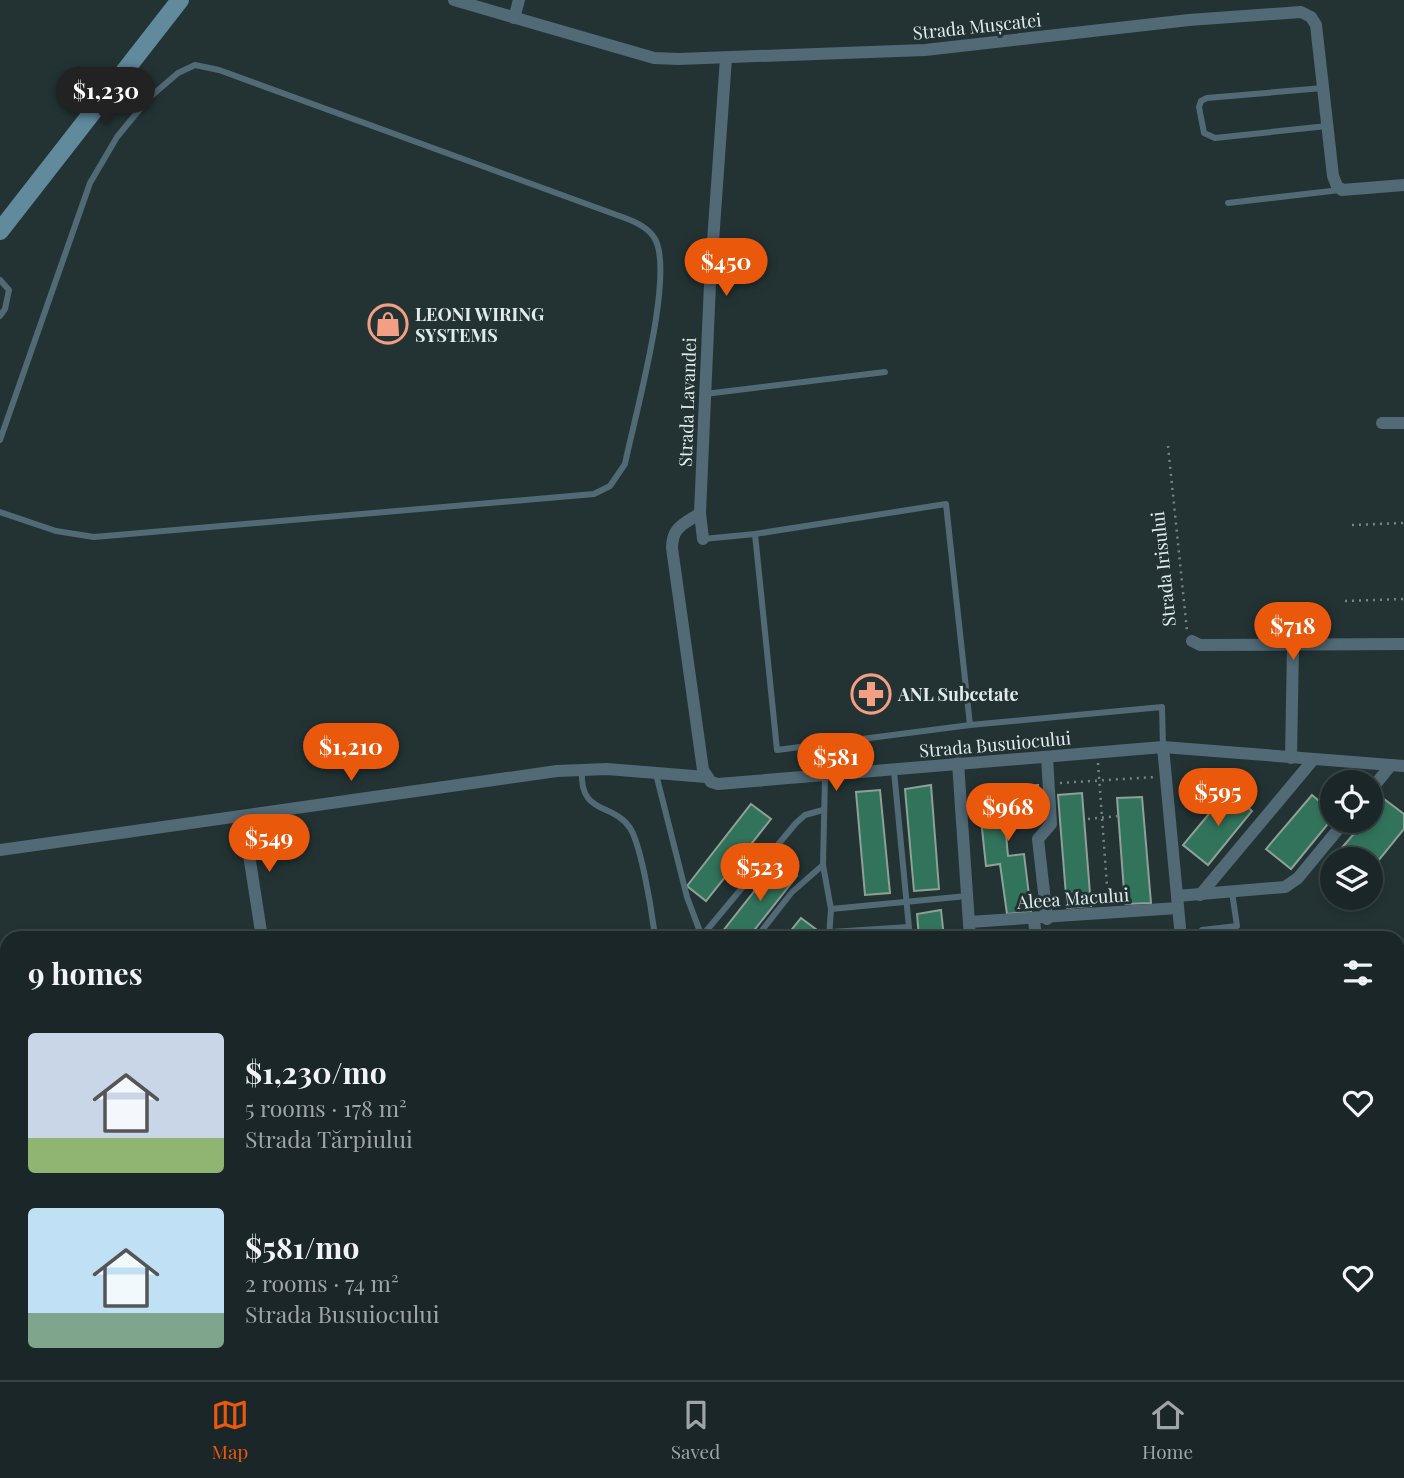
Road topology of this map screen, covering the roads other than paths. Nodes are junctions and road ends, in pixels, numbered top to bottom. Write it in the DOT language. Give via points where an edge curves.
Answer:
graph roads {
  1 [pos="180,0"];
  2 [pos="454,0"];
  3 [pos="519,0"];
  4 [pos="514,18"];
  5 [pos="726,58"];
  6 [pos="1323,88"];
  7 [pos="1327,127"];
  8 [pos="1404,185"];
  9 [pos="1342,190"];
  10 [pos="1227,203"];
  11 [pos="0,231"];
  12 [pos="0,280"];
  13 [pos="0,316"];
  14 [pos="885,372"];
  15 [pos="705,394"];
  16 [pos="1382,423"];
  17 [pos="1404,423"];
  18 [pos="0,440"];
  19 [pos="0,512"];
  20 [pos="700,513"];
  21 [pos="755,534"];
  22 [pos="703,539"];
  23 [pos="1192,641"];
  24 [pos="1404,644"];
  25 [pos="1293,645"];
  26 [pos="970,725"];
  27 [pos="1163,747"];
  28 [pos="1047,757"];
  29 [pos="1291,758"];
  30 [pos="1313,760"];
  31 [pos="958,763"];
  32 [pos="1398,766"];
  33 [pos="582,770"];
  34 [pos="894,771"];
  35 [pos="656,774"];
  36 [pos="706,776"];
  37 [pos="825,777"];
  38 [pos="1383,779"];
  39 [pos="823,810"];
  40 [pos="243,816"];
  41 [pos="1335,833"];
  42 [pos="0,850"];
  43 [pos="823,865"];
  44 [pos="1232,892"];
  45 [pos="1200,895"];
  46 [pos="967,896"];
  47 [pos="1178,902"];
  48 [pos="907,903"];
  49 [pos="831,909"];
  50 [pos="1041,919"];
  51 [pos="969,922"];
  52 [pos="909,927"];
  53 [pos="654,929"];
  54 [pos="261,931"];
  55 [pos="701,931"];
  56 [pos="708,931"];
  57 [pos="761,931"];
  58 [pos="830,931"];
  59 [pos="870,931"];
  60 [pos="909,931"];
  61 [pos="970,931"];
  62 [pos="1038,931"];
  63 [pos="1180,931"];
  64 [pos="1202,931"];
  1 -- 11 [label="street"];
  2 -- 4 [label="street, Strada Mușcatei"];
  3 -- 4 [label="street"];
  4 -- 5 [label="street, Strada Mușcatei" via="654,58"];
  5 -- 6 [label="street, Strada Mușcatei" via="925,50 1189,19 1301,12 1316,25"];
  5 -- 15 [label="street, Strada Lavandei"];
  6 -- 7 [label="street, Strada Mușcatei"];
  6 -- 7 [label="lane" via="1207,98 1199,107 1204,133 1215,138"];
  7 -- 9 [label="street, Strada Mușcatei" via="1333,176"];
  8 -- 9 [label="street"];
  9 -- 10 [label="lane"];
  12 -- 13 [label="lane" via="9,290"];
  14 -- 15 [label="lane"];
  15 -- 20 [label="street, Strada Lavandei"];
  16 -- 17 [label="street"];
  18 -- 19 [label="lane" via="90,183 117,137 149,98 195,65 642,225 655,239 661,259 659,301 625,464 610,486 594,494 94,537 56,531"];
  20 -- 22 [label="street, Strada Lavandei"];
  20 -- 36 [label="street" via="675,531 672,548"];
  21 -- 22 [label="lane"];
  21 -- 26 [label="lane" via="777,750"];
  21 -- 26 [label="lane" via="946,504"];
  23 -- 25 [label="street, Strada Irisului" via="1200,645"];
  24 -- 25 [label="street, Strada Irisului"];
  25 -- 29 [label="street"];
  26 -- 27 [label="lane" via="1162,707"];
  27 -- 28 [label="street, Strada Busuiocului"];
  27 -- 29 [label="street, Strada Busuiocului"];
  27 -- 47 [label="street"];
  28 -- 31 [label="street, Strada Busuiocului"];
  28 -- 50 [label="street" via="1051,824 1038,839"];
  29 -- 30 [label="street, Strada Busuiocului"];
  30 -- 32 [label="street, Strada Busuiocului"];
  30 -- 45 [label="street"];
  31 -- 34 [label="street, Strada Busuiocului"];
  31 -- 46 [label="street"];
  32 -- 38 [label="street"];
  33 -- 35 [label="street, Strada Busuiocului"];
  33 -- 40 [label="street, Strada Busuiocului"];
  33 -- 53 [label="lane" via="590,801 621,818 632,832"];
  34 -- 37 [label="street, Strada Busuiocului"];
  34 -- 48 [label="lane"];
  35 -- 36 [label="street, Strada Busuiocului"];
  35 -- 55 [label="lane" via="687,897"];
  36 -- 37 [label="street, Strada Busuiocului" via="710,782 727,785"];
  37 -- 39 [label="lane"];
  39 -- 43 [label="lane"];
  39 -- 56 [label="lane" via="796,823"];
  40 -- 42 [label="street, Strada Busuiocului"];
  40 -- 54 [label="street"];
  41 -- 44 [label="street, Aleea Macului" via="1285,887"];
  43 -- 49 [label="lane"];
  43 -- 57 [label="lane" via="792,892"];
  44 -- 45 [label="street, Aleea Macului"];
  44 -- 64 [label="lane" via="1237,926"];
  45 -- 47 [label="street, Aleea Macului"];
  46 -- 48 [label="lane"];
  46 -- 51 [label="street"];
  47 -- 50 [label="street, Aleea Macului"];
  47 -- 63 [label="street"];
  48 -- 49 [label="lane"];
  48 -- 52 [label="lane"];
  49 -- 58 [label="lane"];
  50 -- 51 [label="street, Aleea Macului"];
  50 -- 62 [label="street"];
  51 -- 61 [label="street"];
  52 -- 59 [label="lane"];
  52 -- 60 [label="lane"];
}
